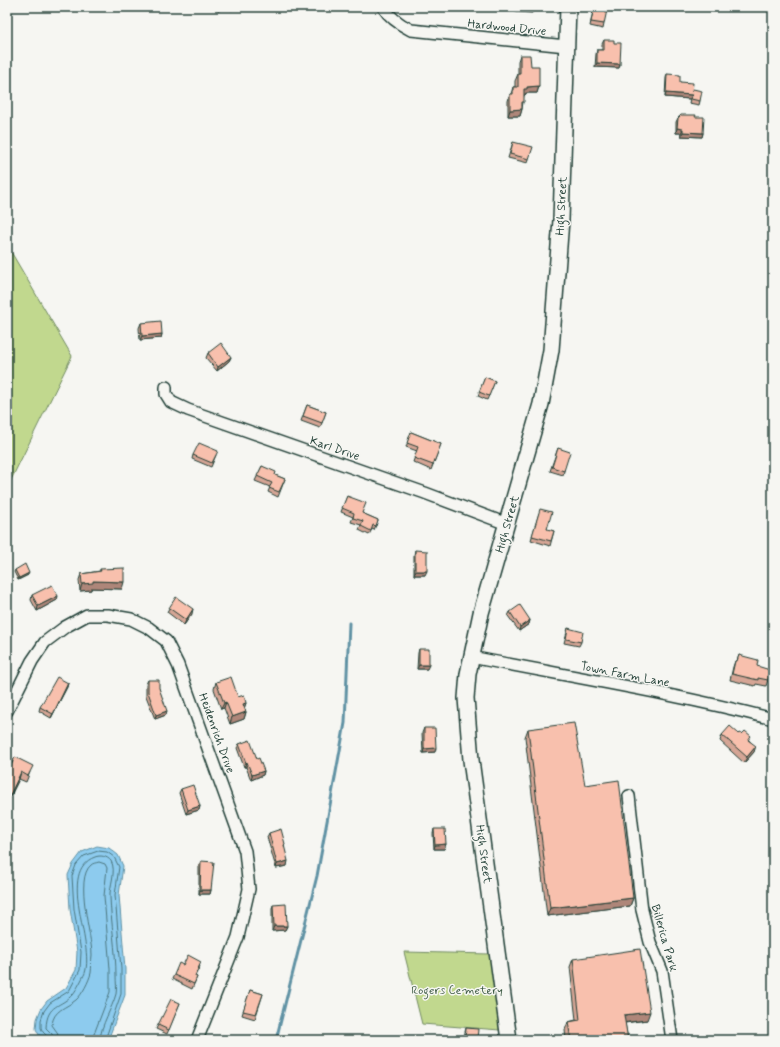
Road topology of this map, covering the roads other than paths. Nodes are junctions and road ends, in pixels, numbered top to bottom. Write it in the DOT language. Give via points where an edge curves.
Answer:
graph roads {
  1 [pos="383,7"];
  2 [pos="568,7"];
  3 [pos="566,46"];
  4 [pos="166,387"];
  5 [pos="507,524"];
  6 [pos="472,657"];
  7 [pos="7,711"];
  8 [pos="773,719"];
  9 [pos="629,796"];
  10 [pos="197,1040"];
  11 [pos="510,1040"];
  12 [pos="672,1040"];
  1 -- 3 [label="street, Hardwood Drive" via="398,23 411,30"];
  2 -- 3 [label="main road, High Street"];
  3 -- 5 [label="main road, High Street" via="561,220 551,350 542,404"];
  4 -- 5 [label="street, Karl Drive" via="166,394 171,402 188,410"];
  5 -- 6 [label="main road, High Street" via="481,613"];
  6 -- 8 [label="street, Town Farm Lane" via="740,710"];
  6 -- 11 [label="main road, High Street" via="466,698 468,725"];
  7 -- 10 [label="street, Heidenrich Drive" via="32,661 45,642 65,627 87,616 108,615 131,619 166,641 178,665 245,851 249,888 238,937"];
  9 -- 12 [label="street, Billerica Park" via="642,910 650,942 662,971"];
}
